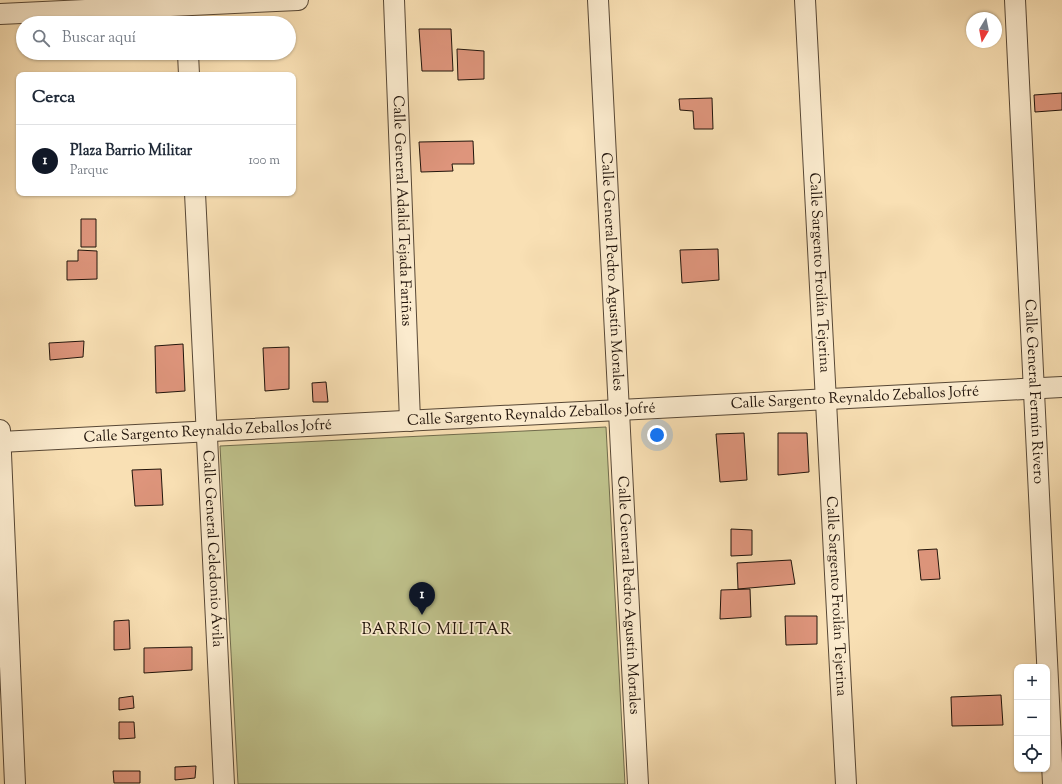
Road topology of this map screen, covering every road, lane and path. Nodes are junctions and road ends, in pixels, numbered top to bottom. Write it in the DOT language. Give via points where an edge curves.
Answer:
graph roads {
  1 [pos="298,0"];
  2 [pos="394,0"];
  3 [pos="598,0"];
  4 [pos="805,0"];
  5 [pos="1015,0"];
  6 [pos="186,10"];
  7 [pos="0,14"];
  8 [pos="189,60"];
  9 [pos="190,72"];
  10 [pos="195,196"];
  11 [pos="1062,387"];
  12 [pos="1034,388"];
  13 [pos="826,399"];
  14 [pos="619,410"];
  15 [pos="410,421"];
  16 [pos="0,430"];
  17 [pos="207,431"];
  18 [pos="0,442"];
  19 [pos="15,784"];
  20 [pos="224,784"];
  21 [pos="638,784"];
  22 [pos="846,784"];
  23 [pos="1053,784"];
  1 -- 6 [label="street"];
  2 -- 15 [label="street, Calle General Adalid Tejada Fariñas"];
  3 -- 14 [label="street, Calle General Pedro Agustín Morales"];
  4 -- 13 [label="street, Calle Sargento Froilán Tejerina"];
  5 -- 12 [label="street, Calle General Fermín Rivero"];
  6 -- 7 [label="street"];
  8 -- 9 [label="street"];
  10 -- 17 [label="street, Calle General Celedonio Ávila"];
  11 -- 12 [label="street, Calle Sargento Reynaldo Zeballos Jofré"];
  12 -- 13 [label="street, Calle Sargento Reynaldo Zeballos Jofré"];
  12 -- 23 [label="street, Calle General Fermín Rivero"];
  13 -- 14 [label="street, Calle Sargento Reynaldo Zeballos Jofré"];
  13 -- 22 [label="street, Calle Sargento Froilán Tejerina"];
  14 -- 15 [label="street, Calle Sargento Reynaldo Zeballos Jofré"];
  14 -- 21 [label="street, Calle General Pedro Agustín Morales"];
  15 -- 17 [label="street, Calle Sargento Reynaldo Zeballos Jofré"];
  16 -- 18 [label="street"];
  17 -- 18 [label="street, Calle Sargento Reynaldo Zeballos Jofré"];
  17 -- 20 [label="street, Calle General Celedonio Ávila"];
  18 -- 19 [label="street"];
}
